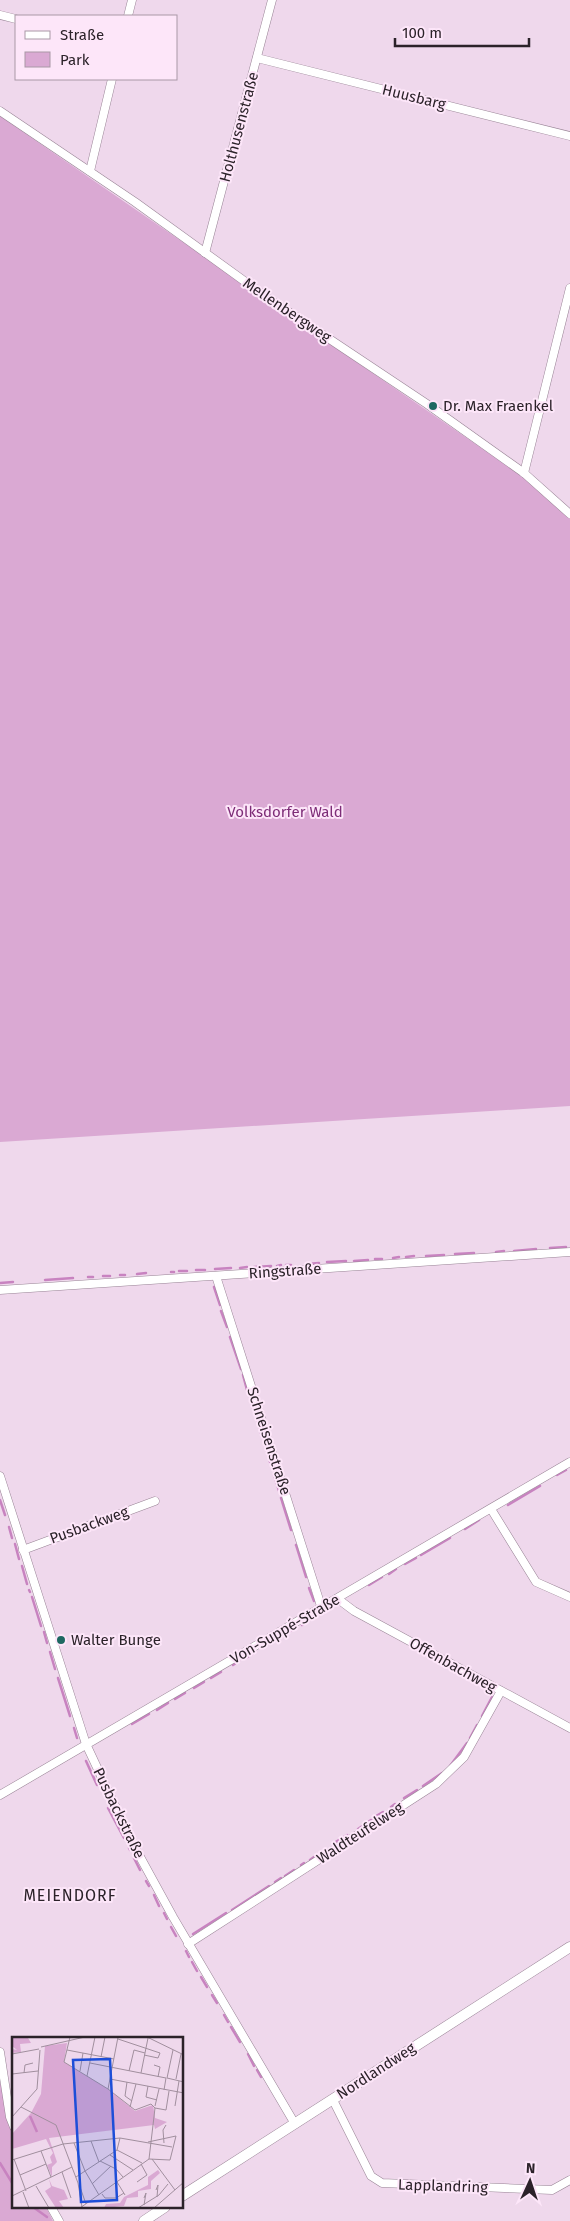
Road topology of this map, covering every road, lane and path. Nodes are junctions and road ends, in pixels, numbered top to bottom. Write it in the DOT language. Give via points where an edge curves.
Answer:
graph roads {
  1 [pos="132,0"];
  2 [pos="272,0"];
  3 [pos="0,15"];
  4 [pos="128,15"];
  5 [pos="15,19"];
  6 [pos="257,58"];
  7 [pos="112,80"];
  8 [pos="0,111"];
  9 [pos="570,136"];
  10 [pos="90,171"];
  11 [pos="205,253"];
  12 [pos="570,288"];
  13 [pos="561,324"];
  14 [pos="570,327"];
  15 [pos="524,473"];
  16 [pos="570,514"];
  17 [pos="570,1252"];
  18 [pos="216,1276"];
  19 [pos="0,1290"];
  20 [pos="570,1462"];
  21 [pos="0,1476"];
  22 [pos="155,1501"];
  23 [pos="491,1509"];
  24 [pos="23,1550"];
  25 [pos="570,1597"];
  26 [pos="338,1599"];
  27 [pos="321,1606"];
  28 [pos="501,1691"];
  29 [pos="570,1728"];
  30 [pos="86,1744"];
  31 [pos="0,1795"];
  32 [pos="188,1944"];
  33 [pos="570,1947"];
  34 [pos="0,2052"];
  35 [pos="333,2100"];
  36 [pos="12,2122"];
  37 [pos="295,2124"];
  38 [pos="570,2180"];
  39 [pos="184,2195"];
  40 [pos="52,2208"];
  41 [pos="164,2208"];
  42 [pos="59,2221"];
  43 [pos="144,2221"];
  1 -- 4 [label="street"];
  2 -- 6 [label="street, Holthusenstraße"];
  3 -- 5 [label="street"];
  6 -- 9 [label="street, Huusbarg"];
  6 -- 11 [label="street, Holthusenstraße"];
  7 -- 10 [label="street"];
  8 -- 10 [label="street, Mellenbergweg"];
  10 -- 11 [label="street, Mellenbergweg"];
  11 -- 15 [label="street, Mellenbergweg"];
  12 -- 13 [label="street"];
  13 -- 14 [label="street"];
  13 -- 15 [label="street"];
  15 -- 16 [label="street, Mellenbergweg"];
  17 -- 18 [label="street, Ringstraße"];
  18 -- 19 [label="street, Ringstraße"];
  18 -- 27 [label="street, Schneisenstraße"];
  20 -- 23 [label="street, Von-Suppé-Straße"];
  21 -- 24 [label="street, Pusbackstraße"];
  22 -- 24 [label="street, Pusbackweg"];
  23 -- 25 [label="street" via="536,1582"];
  23 -- 26 [label="street, Von-Suppé-Straße"];
  24 -- 30 [label="street, Pusbackstraße"];
  26 -- 27 [label="street, Von-Suppé-Straße"];
  26 -- 28 [label="street, Offenbachweg" via="354,1611"];
  27 -- 30 [label="street, Von-Suppé-Straße"];
  28 -- 29 [label="street, Offenbachweg"];
  28 -- 32 [label="street, Waldteufelweg" via="464,1757 436,1784"];
  30 -- 31 [label="street, Von-Suppé-Straße"];
  30 -- 32 [label="street, Pusbackstraße" via="135,1846"];
  32 -- 37 [label="street, Pusbackstraße"];
  33 -- 35 [label="street, Nordlandweg"];
  34 -- 36 [label="street"];
  35 -- 37 [label="street, Nordlandweg"];
  35 -- 38 [label="street, Lapplandring" via="372,2176 382,2183 552,2190"];
  37 -- 39 [label="street, Nordlandweg"];
  40 -- 42 [label="street"];
  41 -- 43 [label="street"];
}
